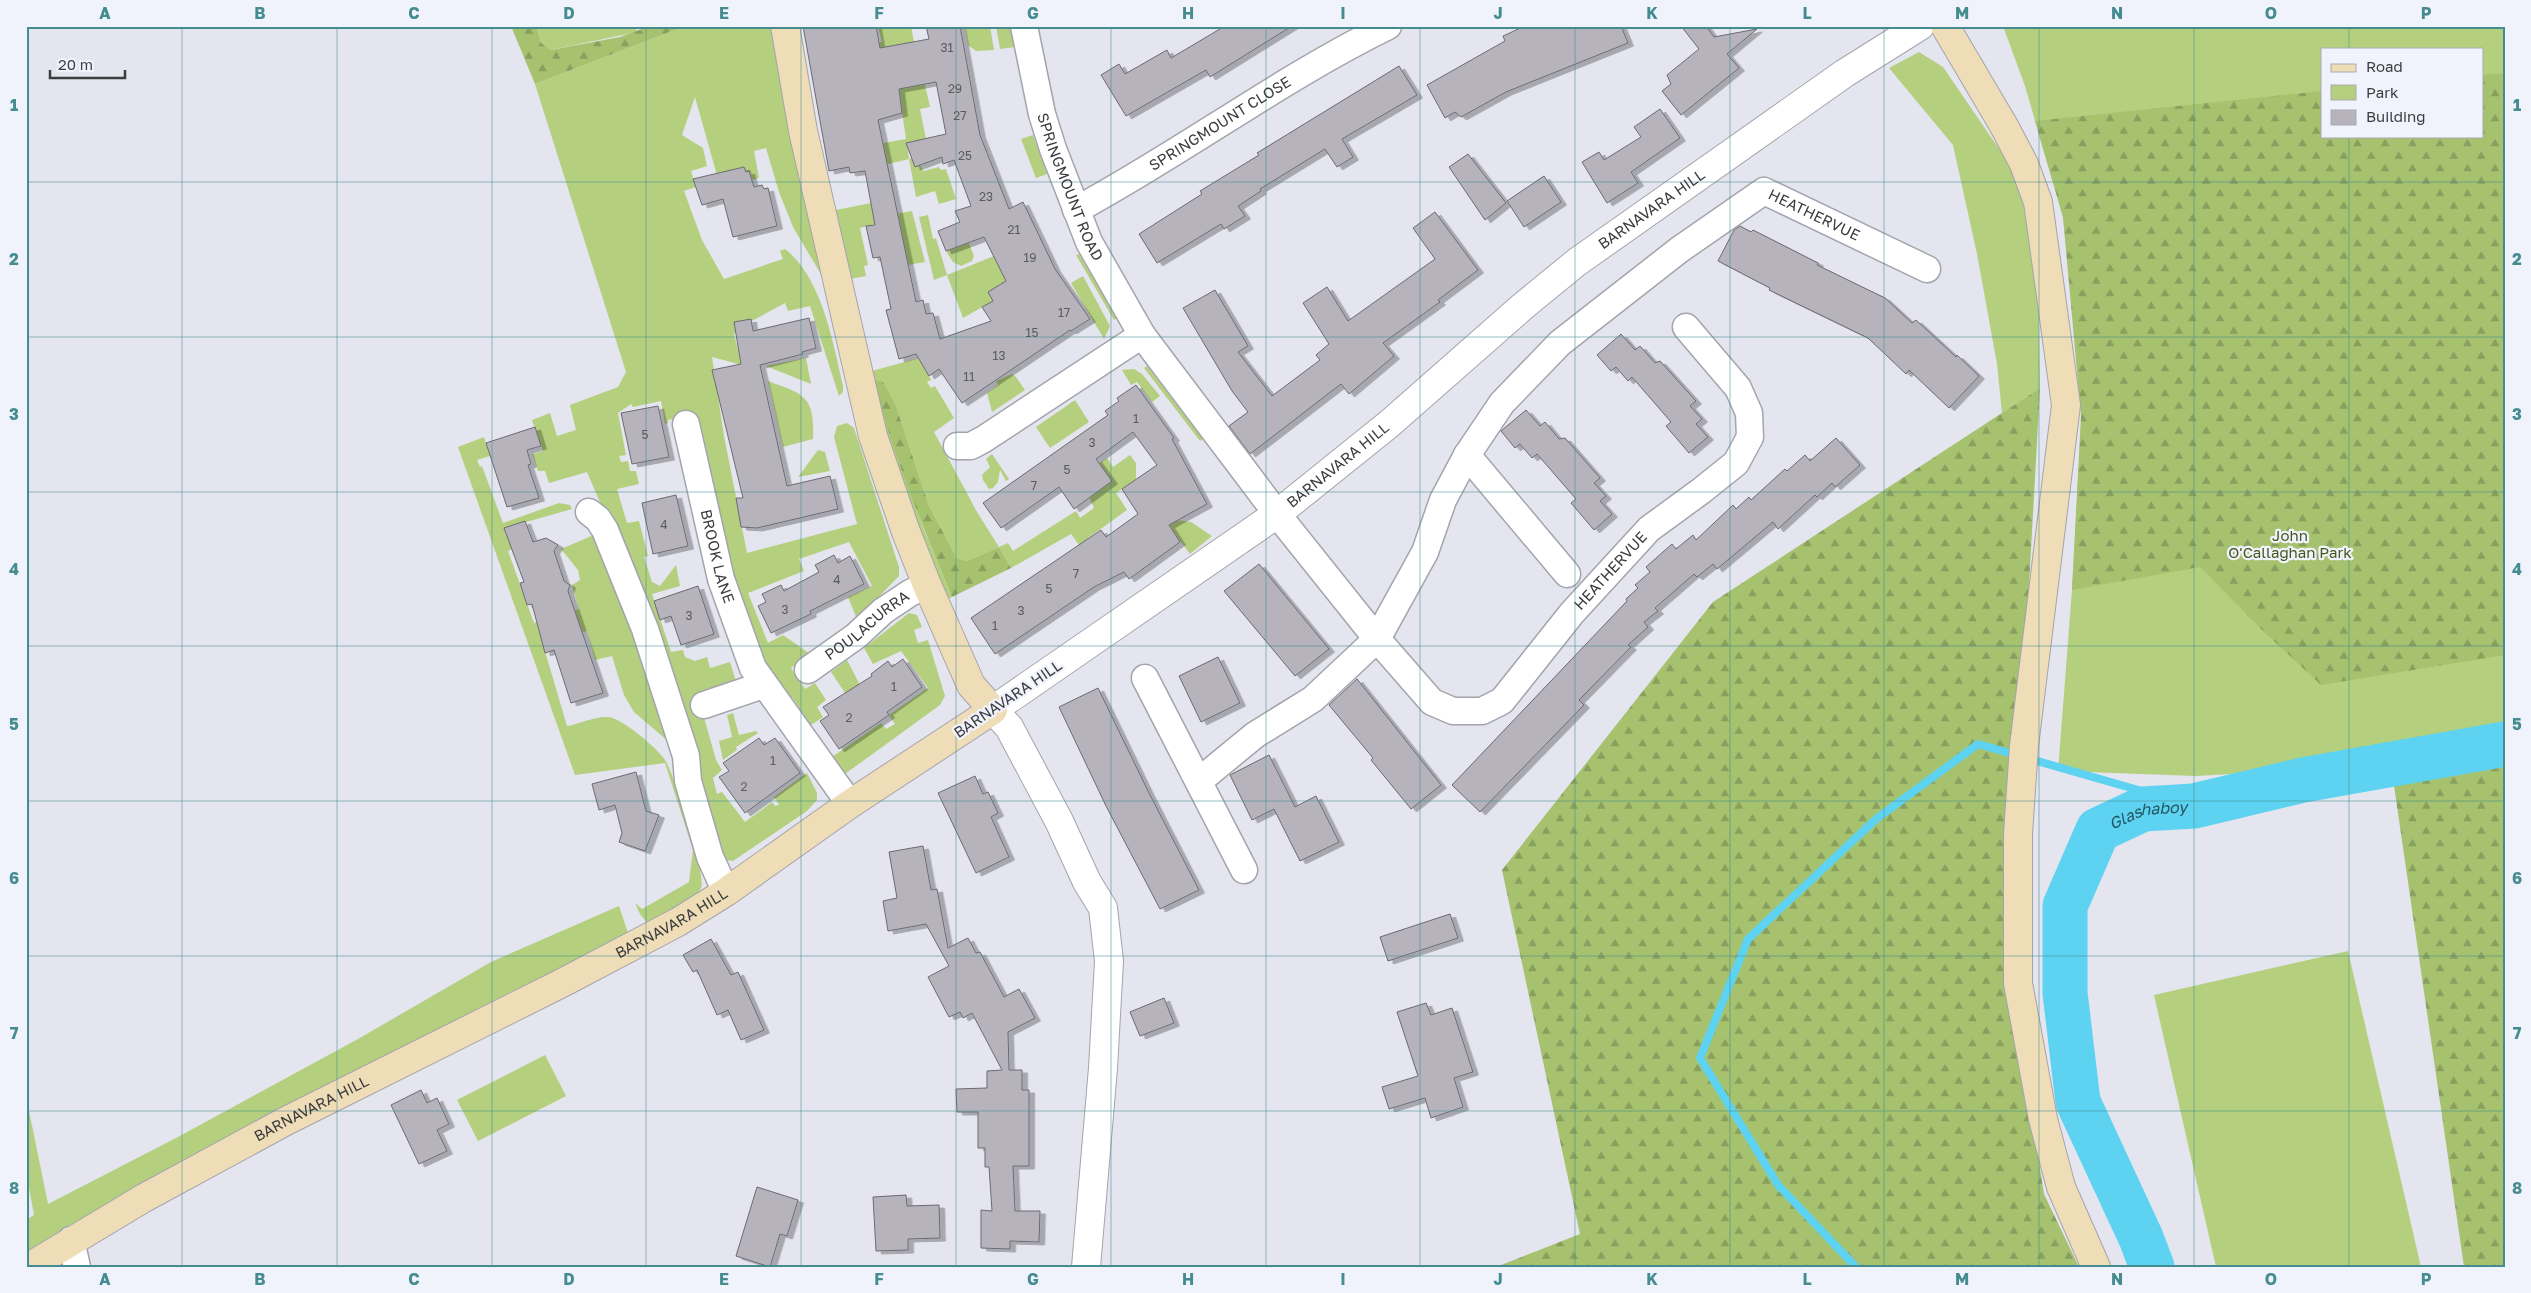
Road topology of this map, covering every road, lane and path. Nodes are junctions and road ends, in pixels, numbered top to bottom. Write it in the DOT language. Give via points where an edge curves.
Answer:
graph roads {
  1 [pos="785,26"];
  2 [pos="1024,26"];
  3 [pos="1388,26"];
  4 [pos="1920,26"];
  5 [pos="1945,26"];
  6 [pos="1361,32"];
  7 [pos="1076,210"];
  8 [pos="1928,269"];
  9 [pos="1686,326"];
  10 [pos="1142,335"];
  11 [pos="686,424"];
  12 [pos="957,446"];
  13 [pos="1467,455"];
  14 [pos="589,512"];
  15 [pos="1277,514"];
  16 [pos="1567,574"];
  17 [pos="927,585"];
  18 [pos="1377,639"];
  19 [pos="808,670"];
  20 [pos="1145,678"];
  21 [pos="763,685"];
  22 [pos="704,705"];
  23 [pos="993,710"];
  24 [pos="1198,781"];
  25 [pos="850,804"];
  26 [pos="1244,870"];
  27 [pos="726,892"];
  28 [pos="70,1240"];
  29 [pos="29,1267"];
  30 [pos="77,1267"];
  31 [pos="1086,1267"];
  32 [pos="2096,1267"];
  1 -- 17 [label="main road" via="804,131 867,414"];
  2 -- 7 [label="street, SPRINGMOUNT ROAD" via="1042,114"];
  3 -- 6 [label="street, SPRINGMOUNT CLOSE"];
  4 -- 15 [label="street, BARNAVARA HILL" via="1813,95 1577,262 1389,424"];
  5 -- 32 [label="main road" via="2004,126 2024,164 2038,202 2066,405 2024,746 2018,834 2018,983 2043,1119 2061,1187"];
  6 -- 7 [label="street, SPRINGMOUNT CLOSE"];
  7 -- 10 [label="street, SPRINGMOUNT ROAD" via="1089,242"];
  8 -- 13 [label="street, HEATHERVUE" via="1764,191 1679,250 1560,343 1502,403"];
  9 -- 18 [label="street, HEATHERVUE" via="1738,388 1749,414 1750,437 1736,463 1702,492 1649,529 1572,613 1502,701 1482,711 1453,711 1432,702"];
  10 -- 12 [label="street" via="984,439 971,446"];
  10 -- 15 [label="street, SPRINGMOUNT ROAD"];
  11 -- 21 [label="street, BROOK LANE" via="722,579 753,668"];
  13 -- 16 [label="street, HEATHERVUE"];
  13 -- 18 [label="street, HEATHERVUE" via="1443,500 1425,552"];
  14 -- 27 [label="street" via="605,530 642,620 686,756 688,781 710,857"];
  15 -- 18 [label="street, HEATHERVUE"];
  15 -- 23 [label="street, BARNAVARA HILL"];
  17 -- 19 [label="street, POULACURRA" via="910,592 883,611 856,636"];
  17 -- 23 [label="main road" via="971,685"];
  18 -- 24 [label="street, HEATHERVUE" via="1313,699 1255,735"];
  20 -- 24 [label="street"];
  21 -- 22 [label="street"];
  21 -- 25 [label="street, BROOK LANE"];
  23 -- 25 [label="main road, BARNAVARA HILL"];
  23 -- 31 [label="street" via="1009,727 1102,908 1109,961"];
  24 -- 26 [label="street"];
  25 -- 27 [label="main road, BARNAVARA HILL"];
  27 -- 28 [label="main road, BARNAVARA HILL" via="629,949 286,1121"];
  28 -- 29 [label="main road, BARNAVARA HILL"];
  28 -- 30 [label="street"];
}
